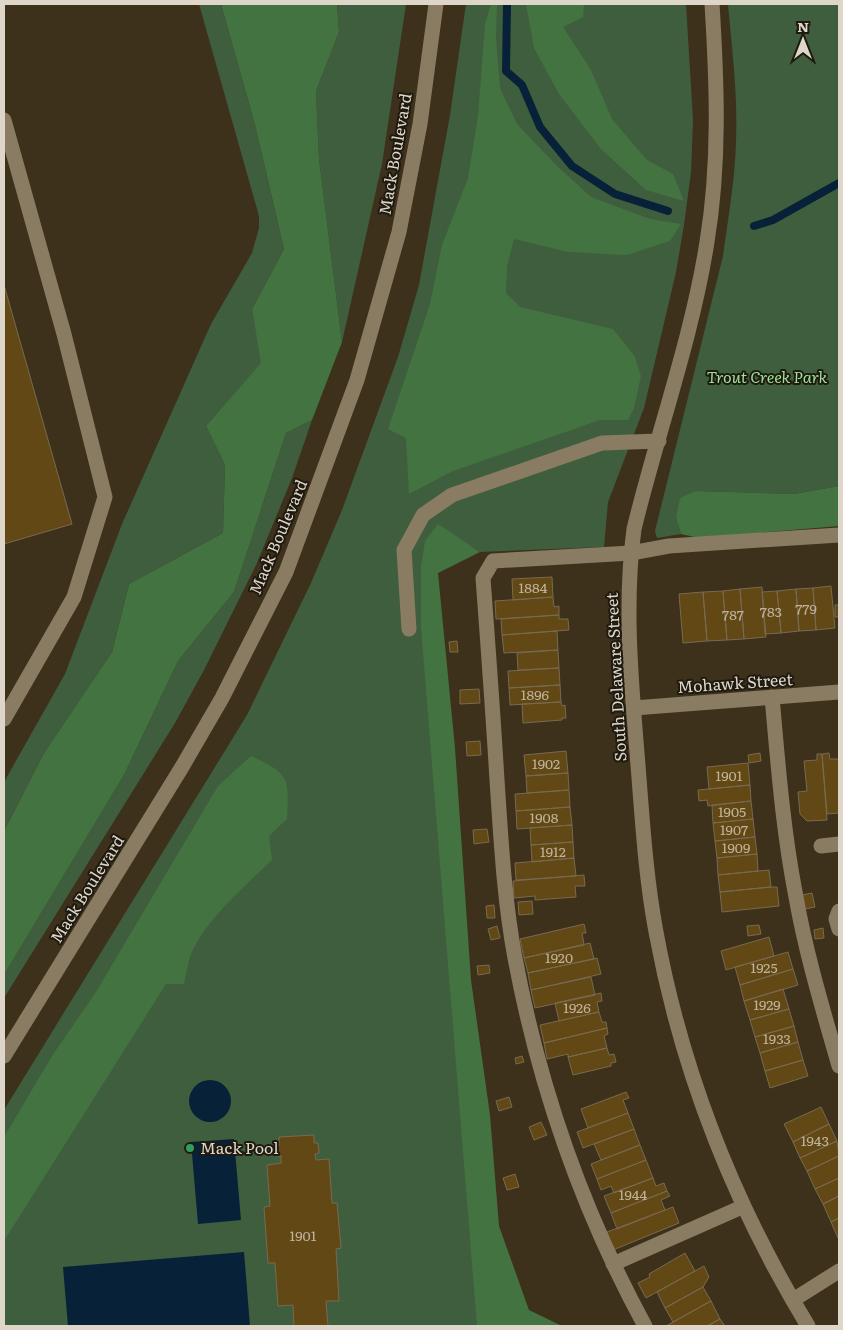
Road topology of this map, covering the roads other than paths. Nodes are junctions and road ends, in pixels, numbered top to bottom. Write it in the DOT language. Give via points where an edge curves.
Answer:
graph roads {
  1 [pos="436,4"];
  2 [pos="712,4"];
  3 [pos="4,120"];
  4 [pos="659,441"];
  5 [pos="839,535"];
  6 [pos="631,553"];
  7 [pos="409,629"];
  8 [pos="839,692"];
  9 [pos="772,697"];
  10 [pos="634,708"];
  11 [pos="4,719"];
  12 [pos="839,844"];
  13 [pos="820,846"];
  14 [pos="839,911"];
  15 [pos="839,929"];
  16 [pos="4,1056"];
  17 [pos="839,1066"];
  18 [pos="742,1207"];
  19 [pos="613,1264"];
  20 [pos="839,1271"];
  21 [pos="792,1300"];
  22 [pos="645,1326"];
  23 [pos="808,1326"];
  1 -- 16 [label="street, Mack Boulevard" via="420,124 399,232 357,380 286,572 222,698 182,768"];
  2 -- 4 [label="street, South Delaware Street" via="717,119 708,240"];
  3 -- 11 [label="street" via="64,334 105,497 74,597"];
  4 -- 6 [label="street, South Delaware Street" via="646,480"];
  4 -- 7 [label="street" via="602,443 452,495 423,515 404,550"];
  5 -- 6 [label="street" via="669,546"];
  6 -- 10 [label="street, South Delaware Street" via="628,603"];
  6 -- 19 [label="street" via="493,561 483,578 503,870 515,957 540,1065 576,1176"];
  8 -- 9 [label="street, Mohawk Street"];
  9 -- 10 [label="street, Mohawk Street"];
  9 -- 17 [label="street" via="784,821 796,897"];
  10 -- 18 [label="street, South Delaware Street" via="646,858 656,931 671,1002 715,1142"];
  12 -- 13 [label="street"];
  14 -- 15 [label="street" via="836,919"];
  18 -- 19 [label="street"];
  18 -- 21 [label="street, South Delaware Street"];
  19 -- 22 [label="street"];
  20 -- 21 [label="street"];
  21 -- 23 [label="street, South Delaware Street"];
}
